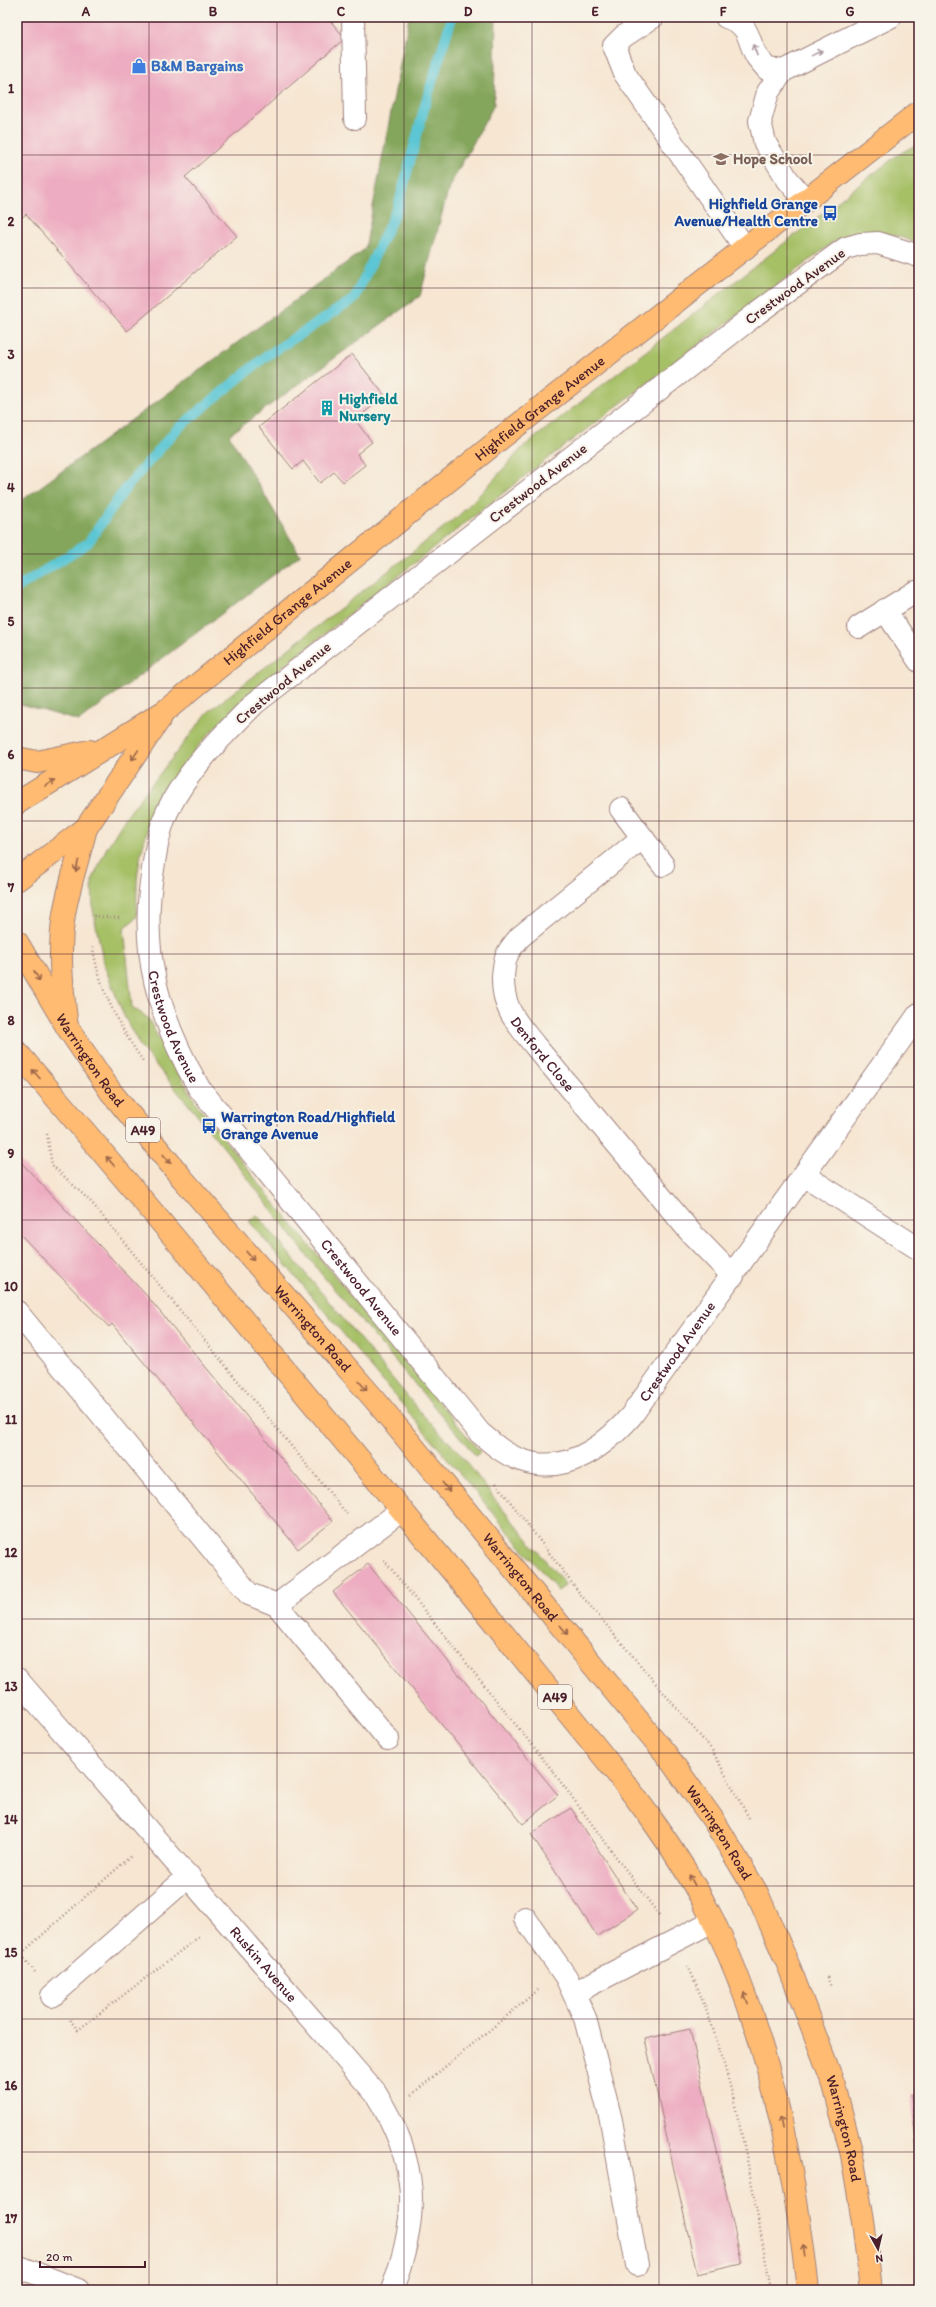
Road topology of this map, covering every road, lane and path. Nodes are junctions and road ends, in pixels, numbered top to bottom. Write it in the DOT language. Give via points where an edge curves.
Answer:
graph roads {
  1 [pos="352,17"];
  2 [pos="653,17"];
  3 [pos="726,17"];
  4 [pos="890,17"];
  5 [pos="783,71"];
  6 [pos="919,112"];
  7 [pos="355,118"];
  8 [pos="806,201"];
  9 [pos="745,248"];
  10 [pos="919,256"];
  11 [pos="915,592"];
  12 [pos="885,610"];
  13 [pos="859,627"];
  14 [pos="919,661"];
  15 [pos="165,711"];
  16 [pos="106,747"];
  17 [pos="17,758"];
  18 [pos="17,803"];
  19 [pos="621,809"];
  20 [pos="86,828"];
  21 [pos="642,838"];
  22 [pos="663,865"];
  23 [pos="17,880"];
  24 [pos="17,942"];
  25 [pos="92,944"];
  26 [pos="919,1014"];
  27 [pos="67,1027"];
  28 [pos="17,1053"];
  29 [pos="143,1061"];
  30 [pos="52,1165"];
  31 [pos="804,1175"];
  32 [pos="919,1249"];
  33 [pos="733,1276"];
  34 [pos="17,1312"];
  35 [pos="402,1510"];
  36 [pos="365,1536"];
  37 [pos="277,1606"];
  38 [pos="17,1679"];
  39 [pos="388,1739"];
  40 [pos="189,1876"];
  41 [pos="525,1918"];
  42 [pos="713,1921"];
  43 [pos="676,1939"];
  44 [pos="561,1970"];
  45 [pos="574,1993"];
  46 [pos="52,1996"];
  47 [pos="388,2114"];
  48 [pos="637,2265"];
  49 [pos="17,2266"];
  50 [pos="78,2290"];
  51 [pos="392,2290"];
  52 [pos="771,2290"];
  53 [pos="808,2290"];
  54 [pos="870,2290"];
  1 -- 7 [label="street"];
  2 -- 9 [label="street" via="624,36 614,46 619,61"];
  5 -- 3 [label="street, one-way" via="767,69 757,56 749,33 735,20"];
  5 -- 4 [label="street, one-way"];
  5 -- 8 [label="street" via="768,92 760,121 765,143 788,180"];
  6 -- 8 [label="main road, Highfield Grange Avenue"];
  8 -- 9 [label="main road, Highfield Grange Avenue"];
  9 -- 15 [label="main road, Highfield Grange Avenue" via="500,439"];
  10 -- 33 [label="street, Crestwood Avenue" via="878,243 846,248 756,314 255,703 216,742 182,788 168,810 158,838 150,887 150,950 156,992 180,1054 199,1088 480,1433 502,1451 521,1460 542,1465 572,1461 592,1451 614,1435 631,1416"];
  11 -- 12 [label="street"];
  12 -- 13 [label="street"];
  12 -- 14 [label="street"];
  15 -- 16 [label="main road, Highfield Grange Avenue"];
  15 -- 20 [label="main road, Highfield Grange Avenue, one-way"];
  16 -- 17 [label="main road" via="37,762"];
  18 -- 16 [label="main road, Highfield Grange Avenue, one-way"];
  19 -- 21 [label="street"];
  20 -- 23 [label="main road, Highfield Grange Avenue"];
  20 -- 27 [label="main road, one-way" via="64,914 61,942 61,978"];
  21 -- 22 [label="street"];
  21 -- 33 [label="street, Denford Close" via="520,937 507,955 503,992 507,1007 536,1047 692,1234"];
  24 -- 27 [label="main road, Warrington Road / A49, one-way"];
  25 -- 29 [label="path" via="101,979 114,1011 130,1043"];
  26 -- 31 [label="street, Crestwood Avenue"];
  27 -- 54 [label="main road, Warrington Road / A49, one-way" via="111,1092 375,1400 666,1754 714,1821 757,1893 790,1969 834,2085 852,2155 863,2221"];
  35 -- 28 [label="main road, A49, one-way" via="141,1197"];
  30 -- 36 [label="path" via="92,1203"];
  31 -- 32 [label="street"];
  31 -- 33 [label="street, Crestwood Avenue"];
  34 -- 37 [label="street" via="249,1594"];
  35 -- 36 [label="street"];
  42 -- 35 [label="main road, A49, one-way" via="681,1861 635,1795"];
  36 -- 37 [label="street"];
  36 -- 43 [label="path" via="552,1770"];
  37 -- 39 [label="street"];
  38 -- 40 [label="street, Ruskin Avenue"];
  40 -- 46 [label="street"];
  40 -- 47 [label="street, Ruskin Avenue" via="376,2094"];
  41 -- 44 [label="street"];
  42 -- 43 [label="street"];
  53 -- 42 [label="main road, A49, one-way" via="800,2219 778,2107 748,2001"];
  43 -- 45 [label="street"];
  43 -- 52 [label="path" via="700,1991 737,2110"];
  44 -- 45 [label="street"];
  44 -- 47 [label="path"];
  45 -- 48 [label="street" via="585,2018 611,2120"];
  47 -- 51 [label="street, Ruskin Avenue" via="404,2153 411,2189 408,2242"];
  49 -- 50 [label="street"];
}
